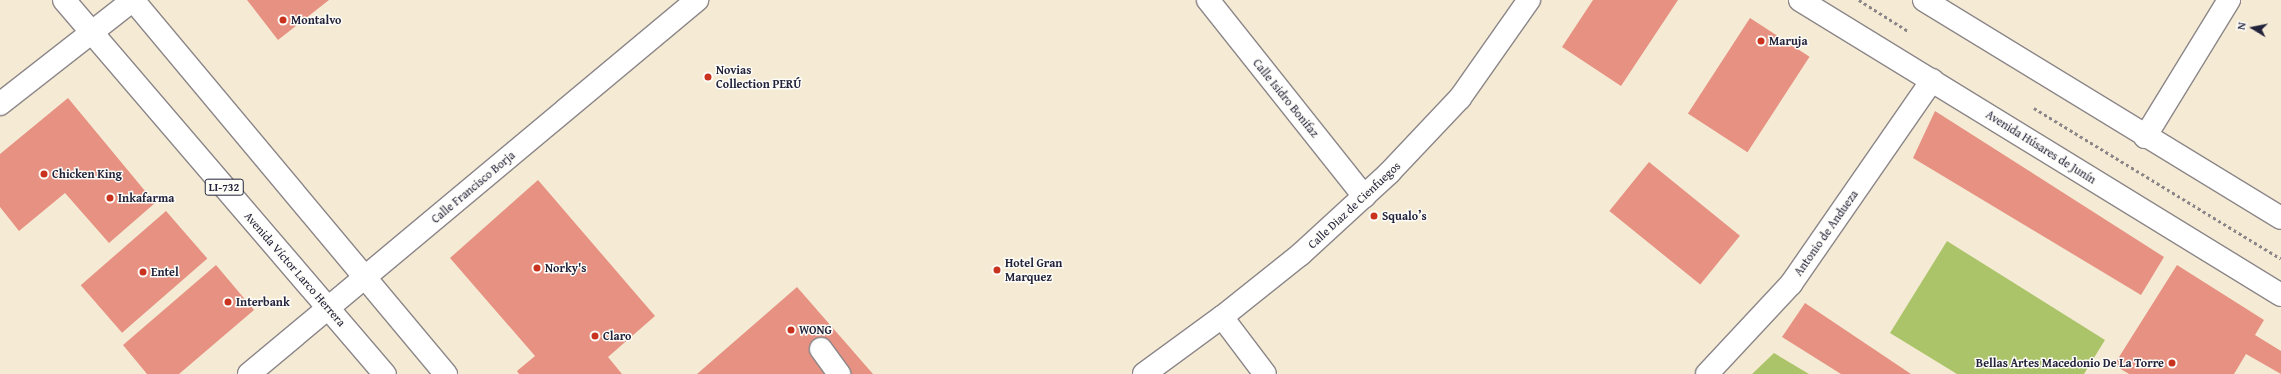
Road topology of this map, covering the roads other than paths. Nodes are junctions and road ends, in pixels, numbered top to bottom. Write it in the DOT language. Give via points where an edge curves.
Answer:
graph roads {
  1 [pos="64,0"];
  2 [pos="133,0"];
  3 [pos="697,0"];
  4 [pos="1208,0"];
  5 [pos="1529,0"];
  6 [pos="1800,0"];
  7 [pos="1924,0"];
  8 [pos="2229,0"];
  9 [pos="1947,7"];
  10 [pos="90,33"];
  11 [pos="1932,80"];
  12 [pos="0,104"];
  13 [pos="2145,137"];
  14 [pos="1364,196"];
  15 [pos="2281,218"];
  16 [pos="366,277"];
  17 [pos="2281,295"];
  18 [pos="329,308"];
  19 [pos="1222,317"];
  20 [pos="821,349"];
  21 [pos="249,374"];
  22 [pos="385,374"];
  23 [pos="446,374"];
  24 [pos="839,374"];
  25 [pos="1144,374"];
  26 [pos="1265,374"];
  27 [pos="1707,374"];
  1 -- 10 [label="street, Avenida Víctor Larco Herrera / LI-732"];
  2 -- 10 [label="street"];
  2 -- 16 [label="street"];
  3 -- 16 [label="street, Calle Francisco Borja"];
  4 -- 14 [label="street, Calle Isidro Bonifaz"];
  5 -- 14 [label="street, Calle Diaz de Cienfuegos" via="1460,98"];
  6 -- 11 [label="street, Avenida Húsares de Junín"];
  7 -- 9 [label="street"];
  8 -- 13 [label="street"];
  9 -- 13 [label="street"];
  10 -- 12 [label="street"];
  10 -- 18 [label="street, Avenida Víctor Larco Herrera / LI-732"];
  11 -- 17 [label="street, Avenida Húsares de Junín"];
  11 -- 27 [label="street, Antonio de Andueza" via="1791,284"];
  13 -- 15 [label="street"];
  14 -- 19 [label="street, Calle Diaz de Cienfuegos" via="1301,254"];
  16 -- 18 [label="street, Calle Francisco Borja"];
  16 -- 23 [label="street"];
  18 -- 21 [label="street, Calle Francisco Borja"];
  18 -- 22 [label="street, Avenida Víctor Larco Herrera / LI-732"];
  19 -- 25 [label="street, Calle Diaz de Cienfuegos"];
  19 -- 26 [label="street"];
  20 -- 24 [label="street"];
}
